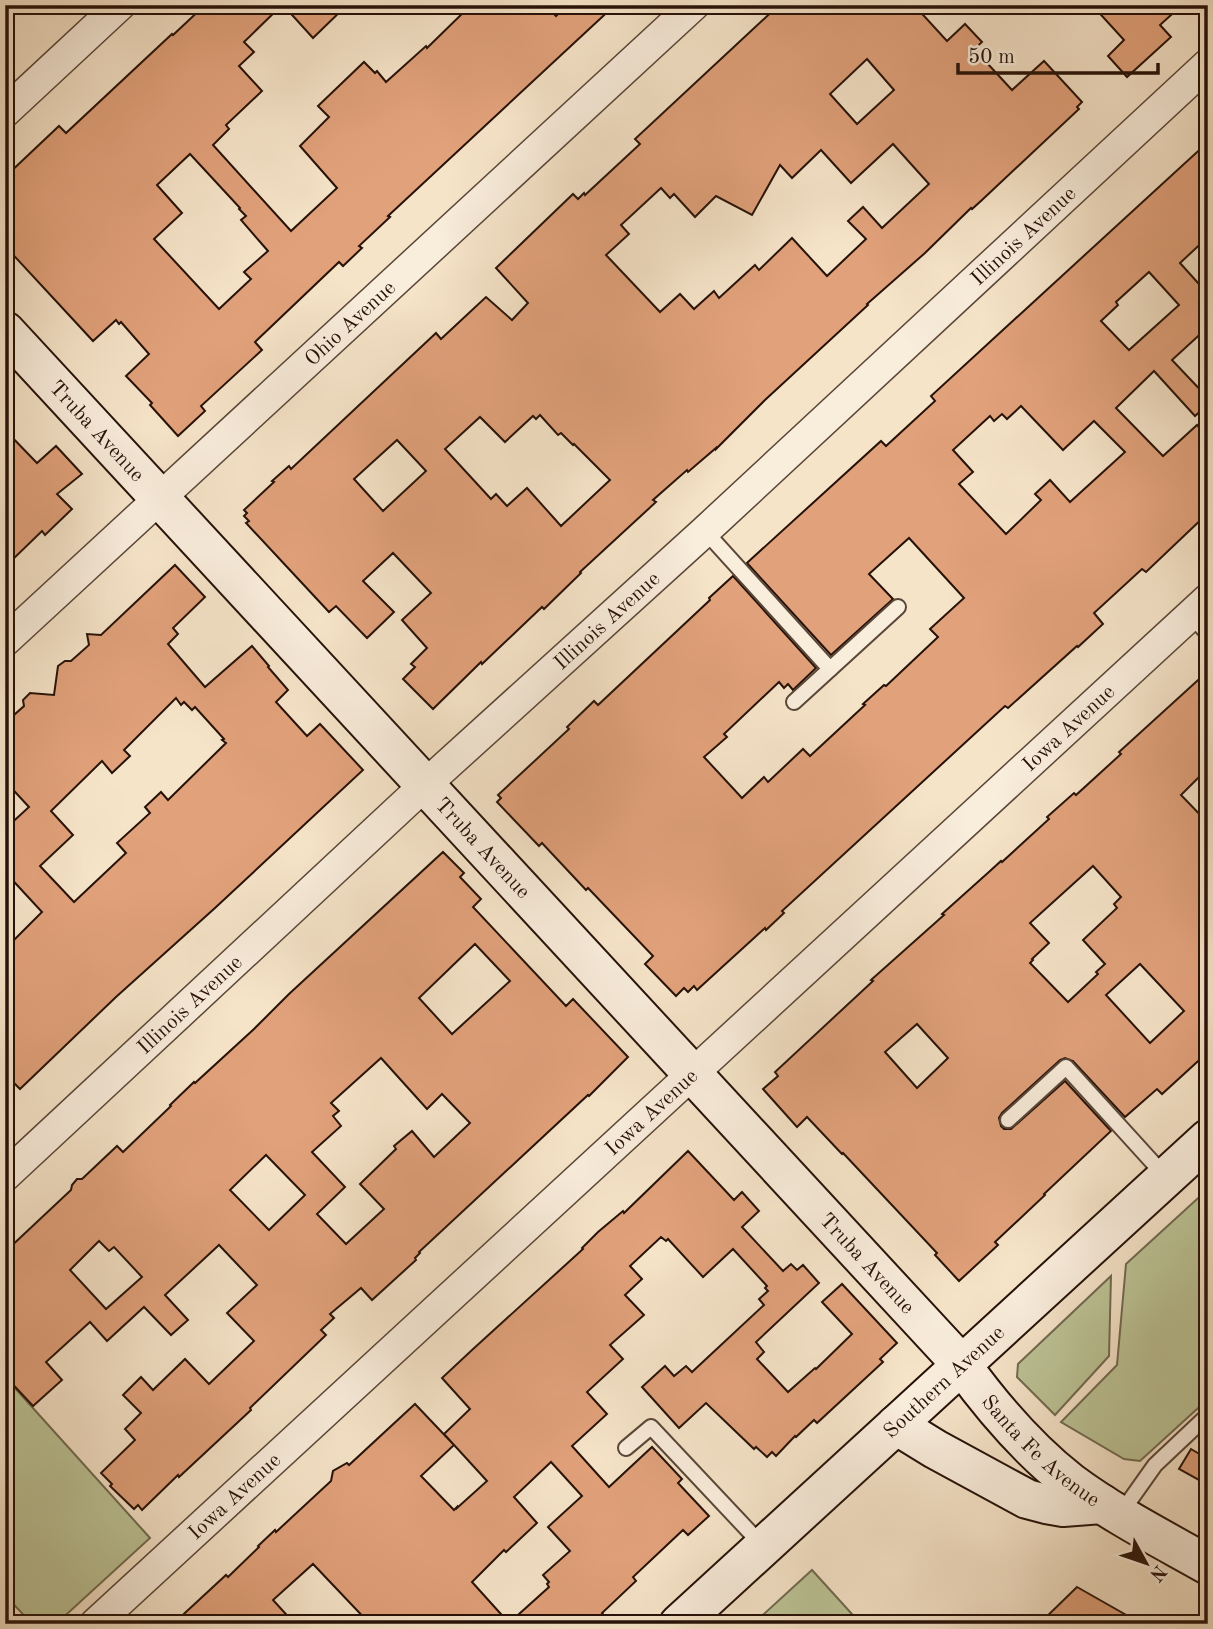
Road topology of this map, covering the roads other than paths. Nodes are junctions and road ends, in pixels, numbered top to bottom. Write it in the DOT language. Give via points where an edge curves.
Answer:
graph roads {
  1 [pos="120,5"];
  2 [pos="694,5"];
  3 [pos="1208,64"];
  4 [pos="5,112"];
  5 [pos="5,331"];
  6 [pos="160,498"];
  7 [pos="705,531"];
  8 [pos="898,607"];
  9 [pos="1202,616"];
  10 [pos="5,641"];
  11 [pos="830,669"];
  12 [pos="794,702"];
  13 [pos="425,785"];
  14 [pos="692,1074"];
  15 [pos="1008,1120"];
  16 [pos="1208,1139"];
  17 [pos="5,1176"];
  18 [pos="1166,1178"];
  19 [pos="961,1364"];
  20 [pos="1208,1415"];
  21 [pos="896,1424"];
  22 [pos="626,1448"];
  23 [pos="1111,1509"];
  24 [pos="763,1546"];
  25 [pos="1208,1565"];
  26 [pos="94,1624"];
  27 [pos="680,1624"];
  1 -- 4 [label="street"];
  2 -- 6 [label="street, Ohio Avenue"];
  3 -- 7 [label="street, Illinois Avenue"];
  5 -- 6 [label="street, Truba Avenue"];
  6 -- 10 [label="street, Ohio Avenue"];
  6 -- 13 [label="street, Truba Avenue"];
  7 -- 11 [label="lane"];
  7 -- 13 [label="street, Illinois Avenue"];
  8 -- 11 [label="lane"];
  9 -- 14 [label="street, Iowa Avenue"];
  11 -- 12 [label="lane"];
  13 -- 14 [label="street, Truba Avenue"];
  13 -- 17 [label="street, Illinois Avenue"];
  14 -- 19 [label="street, Truba Avenue"];
  14 -- 26 [label="street, Iowa Avenue"];
  15 -- 18 [label="lane" via="1066,1067"];
  16 -- 18 [label="street, Southern Avenue"];
  18 -- 19 [label="street, Southern Avenue"];
  19 -- 21 [label="street, Southern Avenue"];
  19 -- 23 [label="street, Santa Fe Avenue" via="1037,1452"];
  20 -- 23 [label="lane"];
  21 -- 23 [label="street" via="1027,1499 1063,1507"];
  21 -- 24 [label="street, Southern Avenue"];
  22 -- 24 [label="lane" via="651,1427"];
  23 -- 25 [label="street, Santa Fe Avenue"];
  24 -- 27 [label="street, Southern Avenue"];
}
